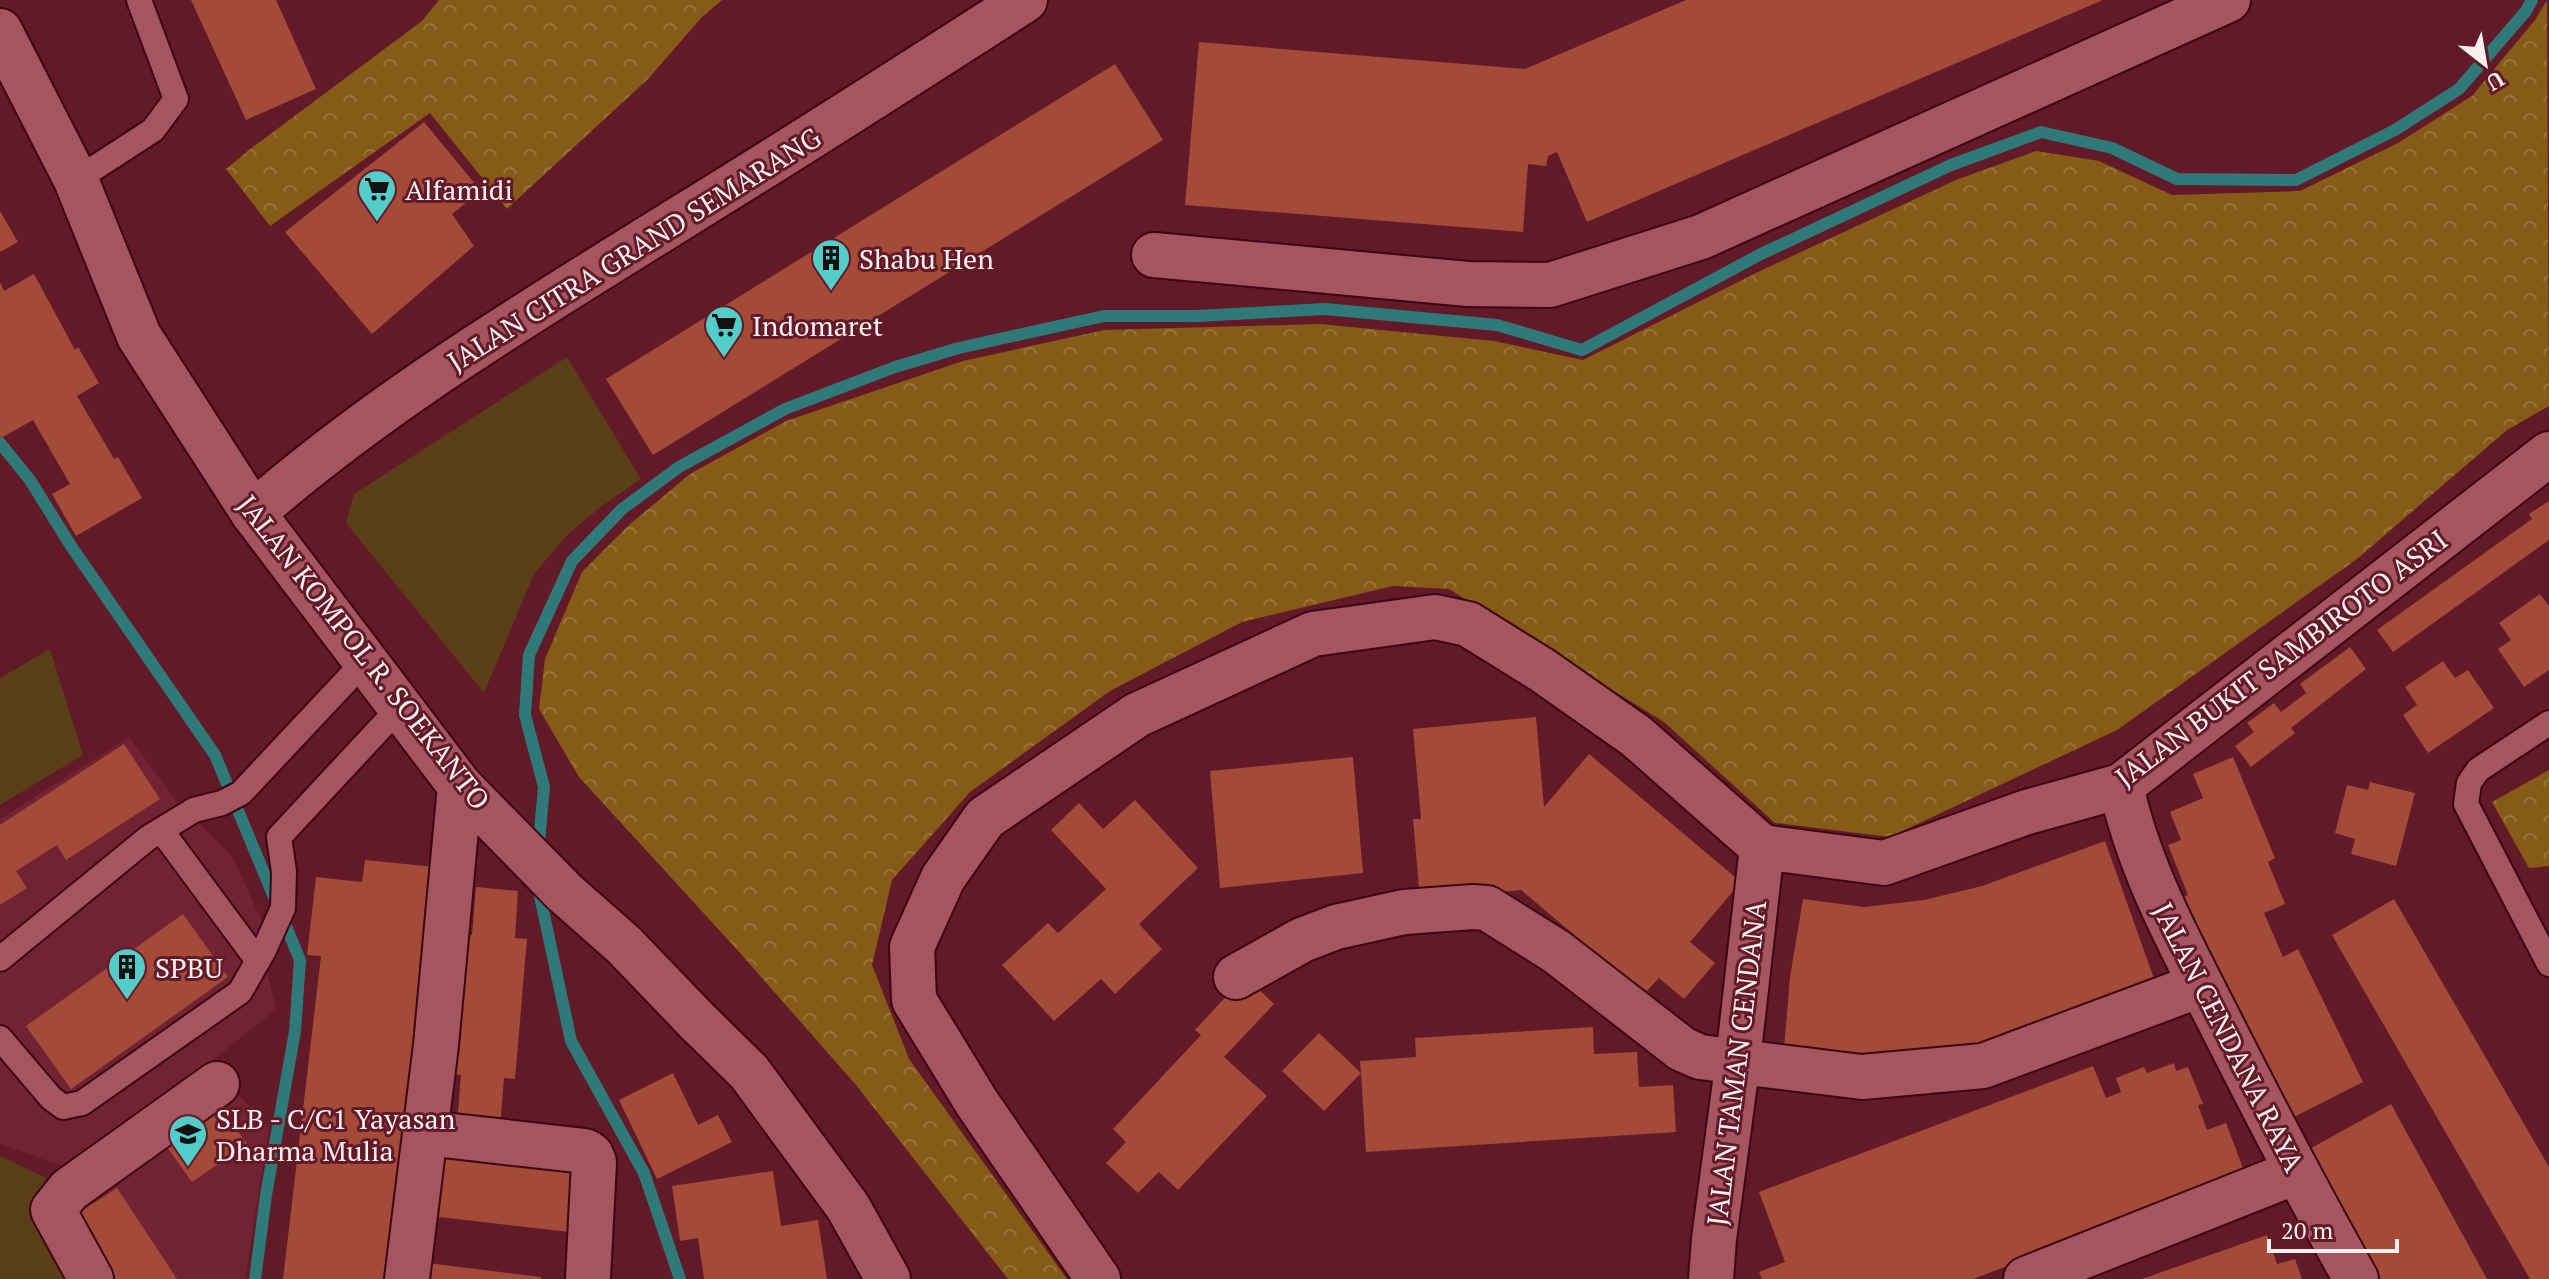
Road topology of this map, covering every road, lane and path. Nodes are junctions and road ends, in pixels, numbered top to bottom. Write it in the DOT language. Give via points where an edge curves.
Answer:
graph roads {
  1 [pos="139,0"];
  2 [pos="1025,0"];
  3 [pos="2228,0"];
  4 [pos="0,31"];
  5 [pos="76,180"];
  6 [pos="1154,255"];
  7 [pos="2549,454"];
  8 [pos="253,513"];
  9 [pos="364,662"];
  10 [pos="400,707"];
  11 [pos="2549,723"];
  12 [pos="460,786"];
  13 [pos="2121,786"];
  14 [pos="161,830"];
  15 [pos="1762,847"];
  16 [pos="0,959"];
  17 [pos="258,961"];
  18 [pos="2549,964"];
  19 [pos="1236,977"];
  20 [pos="2200,985"];
  21 [pos="0,1038"];
  22 [pos="1738,1060"];
  23 [pos="217,1084"];
  24 [pos="426,1133"];
  25 [pos="2296,1172"];
  26 [pos="588,1278"];
  27 [pos="91,1279"];
  28 [pos="407,1279"];
  29 [pos="888,1279"];
  30 [pos="1098,1279"];
  31 [pos="1711,1279"];
  32 [pos="2026,1279"];
  33 [pos="2356,1279"];
  1 -- 5 [label="lane" via="176,99 153,130"];
  2 -- 8 [label="street, JALAN CITRA GRAND SEMARANG" via="521,317 359,426"];
  3 -- 6 [label="street" via="1701,237 1550,285 1468,284"];
  4 -- 5 [label="street, JALAN KOMPOL R. SOEKANTO"];
  5 -- 8 [label="street, JALAN KOMPOL R. SOEKANTO" via="139,336"];
  7 -- 13 [label="street, JALAN BUKIT SAMBIROTO ASRI"];
  8 -- 9 [label="street, JALAN KOMPOL R. SOEKANTO"];
  9 -- 10 [label="street, JALAN KOMPOL R. SOEKANTO"];
  9 -- 14 [label="lane" via="232,798 194,810"];
  10 -- 12 [label="street, JALAN KOMPOL R. SOEKANTO"];
  10 -- 17 [label="lane" via="279,837 284,872 279,915"];
  11 -- 18 [label="lane" via="2478,770 2469,783 2466,804"];
  12 -- 24 [label="street"];
  12 -- 29 [label="street, JALAN KOMPOL R. SOEKANTO" via="749,1072 848,1207"];
  13 -- 15 [label="street, JALAN BUKIT SAMBIROTO ASRI" via="2027,812 1884,863"];
  13 -- 20 [label="street, JALAN CENDANA RAYA" via="2146,871"];
  14 -- 16 [label="lane"];
  14 -- 17 [label="lane"];
  15 -- 22 [label="street, JALAN TAMAN CENDANA"];
  15 -- 30 [label="street" via="1636,736 1468,624 1435,617 1313,634 1137,715 985,818 943,878 912,947 914,1000 977,1103"];
  17 -- 21 [label="lane" via="240,992 82,1103 63,1107 51,1098"];
  19 -- 22 [label="street" via="1336,927 1404,912 1487,908 1557,952 1682,1049 1700,1057"];
  20 -- 22 [label="street" via="1983,1066 1862,1077"];
  20 -- 25 [label="street, JALAN CENDANA RAYA"];
  22 -- 31 [label="street, JALAN TAMAN CENDANA"];
  23 -- 27 [label="street" via="69,1190 53,1210"];
  24 -- 26 [label="street" via="591,1155"];
  24 -- 28 [label="street"];
  25 -- 32 [label="street"];
  25 -- 33 [label="street, JALAN CENDANA RAYA"];
}
